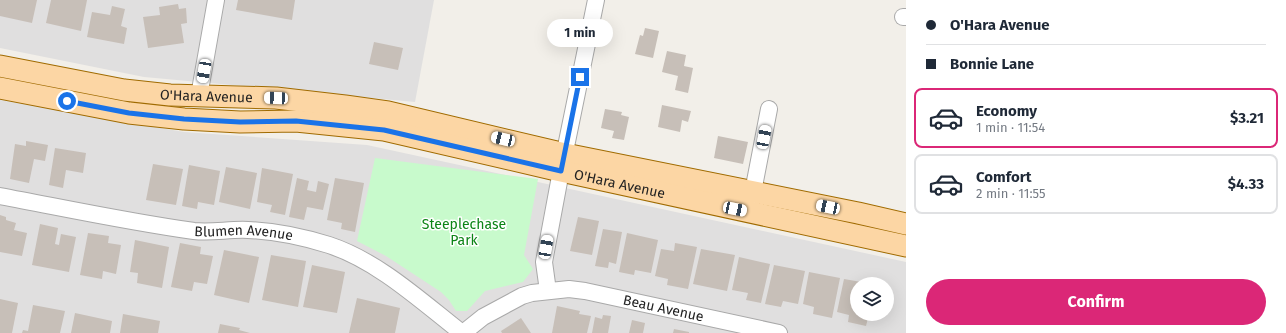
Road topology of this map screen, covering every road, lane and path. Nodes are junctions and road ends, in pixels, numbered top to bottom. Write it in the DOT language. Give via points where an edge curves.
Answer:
graph roads {
  1 [pos="216,0"];
  2 [pos="596,0"];
  3 [pos="0,66"];
  4 [pos="0,88"];
  5 [pos="199,96"];
  6 [pos="769,109"];
  7 [pos="563,162"];
  8 [pos="753,192"];
  9 [pos="0,196"];
  10 [pos="749,212"];
  11 [pos="906,224"];
  12 [pos="906,246"];
  13 [pos="548,291"];
  14 [pos="757,331"];
  15 [pos="462,333"];
  16 [pos="779,333"];
  1 -- 5 [label="street"];
  2 -- 7 [label="street"];
  3 -- 5 [label="main road, O'Hara Avenue" via="124,90"];
  4 -- 7 [label="main road, O'Hara Avenue" via="136,114 240,122 296,121 384,130"];
  5 -- 7 [label="main road, O'Hara Avenue" via="276,98 388,112"];
  6 -- 8 [label="street"];
  7 -- 8 [label="main road, O'Hara Avenue"];
  7 -- 10 [label="main road, O'Hara Avenue"];
  7 -- 13 [label="street" via="544,262"];
  8 -- 10 [label="street"];
  8 -- 11 [label="main road, O'Hara Avenue"];
  9 -- 15 [label="street, Blumen Avenue" via="196,231 249,230 282,234 329,245 356,257 397,282"];
  10 -- 12 [label="main road, O'Hara Avenue"];
  13 -- 14 [label="street, Beau Avenue" via="585,291"];
  13 -- 15 [label="street, Beau Avenue" via="516,299 483,317"];
  14 -- 16 [label="street, Beau Avenue"];
}
